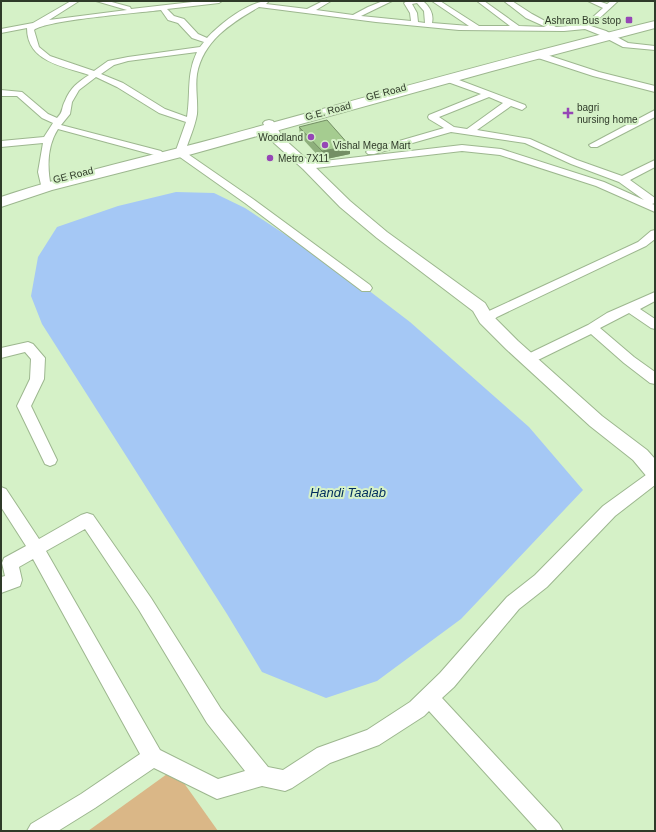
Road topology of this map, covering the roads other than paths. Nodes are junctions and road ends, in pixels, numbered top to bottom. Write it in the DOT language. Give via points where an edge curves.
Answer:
graph roads {
  1 [pos="76,1"];
  2 [pos="99,1"];
  3 [pos="134,1"];
  4 [pos="219,1"];
  5 [pos="266,1"];
  6 [pos="328,1"];
  7 [pos="389,1"];
  8 [pos="419,1"];
  9 [pos="435,1"];
  10 [pos="480,1"];
  11 [pos="507,1"];
  12 [pos="591,1"];
  13 [pos="614,1"];
  14 [pos="122,6"];
  15 [pos="257,6"];
  16 [pos="162,7"];
  17 [pos="608,7"];
  18 [pos="138,10"];
  19 [pos="309,11"];
  20 [pos="354,17"];
  21 [pos="655,19"];
  22 [pos="10,21"];
  23 [pos="39,22"];
  24 [pos="414,24"];
  25 [pos="428,24"];
  26 [pos="655,24"];
  27 [pos="441,26"];
  28 [pos="586,26"];
  29 [pos="478,29"];
  30 [pos="518,29"];
  31 [pos="557,29"];
  32 [pos="1,31"];
  33 [pos="606,34"];
  34 [pos="449,35"];
  35 [pos="209,41"];
  36 [pos="203,48"];
  37 [pos="655,48"];
  38 [pos="538,55"];
  39 [pos="95,74"];
  40 [pos="448,79"];
  41 [pos="655,89"];
  42 [pos="1,93"];
  43 [pos="489,94"];
  44 [pos="509,103"];
  45 [pos="522,107"];
  46 [pos="655,113"];
  47 [pos="191,121"];
  48 [pos="57,124"];
  49 [pos="271,125"];
  50 [pos="451,129"];
  51 [pos="470,132"];
  52 [pos="48,140"];
  53 [pos="1,144"];
  54 [pos="594,145"];
  55 [pos="181,150"];
  56 [pos="158,153"];
  57 [pos="335,163"];
  58 [pos="655,163"];
  59 [pos="313,166"];
  60 [pos="623,180"];
  61 [pos="46,185"];
  62 [pos="1,195"];
  63 [pos="1,202"];
  64 [pos="655,204"];
  65 [pos="655,209"];
  66 [pos="655,233"];
  67 [pos="366,288"];
  68 [pos="655,296"];
  69 [pos="631,308"];
  70 [pos="490,317"];
  71 [pos="655,325"];
  72 [pos="592,328"];
  73 [pos="1,353"];
  74 [pos="535,356"];
  75 [pos="655,379"];
  76 [pos="655,457"];
  77 [pos="50,460"];
  78 [pos="655,472"];
  79 [pos="655,476"];
  80 [pos="1,494"];
  81 [pos="36,548"];
  82 [pos="1,585"];
  83 [pos="429,697"];
  84 [pos="153,757"];
  85 [pos="262,776"];
  86 [pos="38,831"];
  87 [pos="552,831"];
  1 -- 23 [label="street"];
  2 -- 14 [label="street"];
  3 -- 14 [label="street"];
  4 -- 16 [label="street"];
  5 -- 15 [label="street"];
  6 -- 19 [label="street"];
  7 -- 20 [label="street"];
  8 -- 24 [label="street" via="408,3 415,17"];
  8 -- 25 [label="street" via="426,7 430,18"];
  9 -- 29 [label="street"];
  10 -- 30 [label="street"];
  11 -- 31 [label="street"];
  12 -- 17 [label="street"];
  13 -- 17 [label="street"];
  14 -- 18 [label="street"];
  15 -- 19 [label="street"];
  15 -- 35 [label="street" via="220,29"];
  16 -- 18 [label="street"];
  16 -- 35 [label="street" via="171,18 181,21 195,36"];
  17 -- 28 [label="street"];
  18 -- 23 [label="street"];
  19 -- 20 [label="street"];
  20 -- 24 [label="street"];
  21 -- 33 [label="main road, GE Road"];
  22 -- 23 [label="street"];
  23 -- 32 [label="street"];
  23 -- 39 [label="street" via="30,29 35,48 41,54"];
  24 -- 25 [label="street"];
  25 -- 27 [label="street"];
  26 -- 33 [label="main road, G.E. Road"];
  27 -- 29 [label="street"];
  27 -- 34 [label="street"];
  28 -- 31 [label="street"];
  28 -- 33 [label="street"];
  29 -- 30 [label="street"];
  30 -- 31 [label="street"];
  33 -- 37 [label="street" via="626,45"];
  33 -- 38 [label="main road, G.E. Road"];
  33 -- 49 [label="main road, GE Road"];
  35 -- 36 [label="street"];
  36 -- 39 [label="street" via="123,60 112,63"];
  36 -- 47 [label="street" via="194,74"];
  38 -- 40 [label="main road, G.E. Road"];
  38 -- 41 [label="street" via="596,74"];
  39 -- 47 [label="street" via="120,85 162,111"];
  39 -- 48 [label="street" via="76,88 68,102 66,114"];
  40 -- 43 [label="street"];
  40 -- 49 [label="main road, G.E. Road"];
  42 -- 48 [label="street" via="19,94"];
  43 -- 44 [label="street"];
  43 -- 50 [label="street" via="465,106 432,117"];
  44 -- 45 [label="street"];
  44 -- 51 [label="street"];
  46 -- 54 [label="street"];
  47 -- 55 [label="street"];
  48 -- 52 [label="street"];
  48 -- 56 [label="street"];
  49 -- 55 [label="main road, G.E. Road"];
  49 -- 59 [label="street" via="278,140"];
  50 -- 51 [label="street"];
  50 -- 57 [label="street"];
  51 -- 60 [label="street" via="527,141"];
  52 -- 53 [label="street"];
  52 -- 61 [label="street" via="43,172"];
  55 -- 56 [label="main road, GE Road"];
  55 -- 61 [label="main road, G.E. Road"];
  55 -- 67 [label="street"];
  56 -- 61 [label="main road, GE Road"];
  57 -- 59 [label="street"];
  57 -- 65 [label="street" via="462,148 501,152 600,184"];
  58 -- 60 [label="street"];
  59 -- 70 [label="street" via="345,204"];
  60 -- 64 [label="street"];
  61 -- 62 [label="main road, GE Road"];
  61 -- 63 [label="main road, G.E. Road"];
  66 -- 70 [label="street" via="642,244"];
  68 -- 69 [label="street"];
  69 -- 71 [label="street"];
  69 -- 72 [label="street" via="599,322"];
  70 -- 74 [label="street"];
  70 -- 78 [label="street" via="512,345 596,421 640,455"];
  72 -- 74 [label="street"];
  72 -- 75 [label="street"];
  73 -- 77 [label="street" via="28,347 38,358 37,379 24,406"];
  74 -- 76 [label="street" via="594,409"];
  79 -- 83 [label="street" via="609,511 540,580 513,603 447,680"];
  80 -- 81 [label="street"];
  81 -- 82 [label="street" via="10,563 14,580"];
  81 -- 84 [label="street"];
  81 -- 85 [label="street" via="86,520 145,604 214,716"];
  83 -- 85 [label="street" via="417,709 372,738 324,755 285,780"];
  83 -- 87 [label="street"];
  84 -- 85 [label="street" via="217,789"];
  84 -- 86 [label="street"];
}
